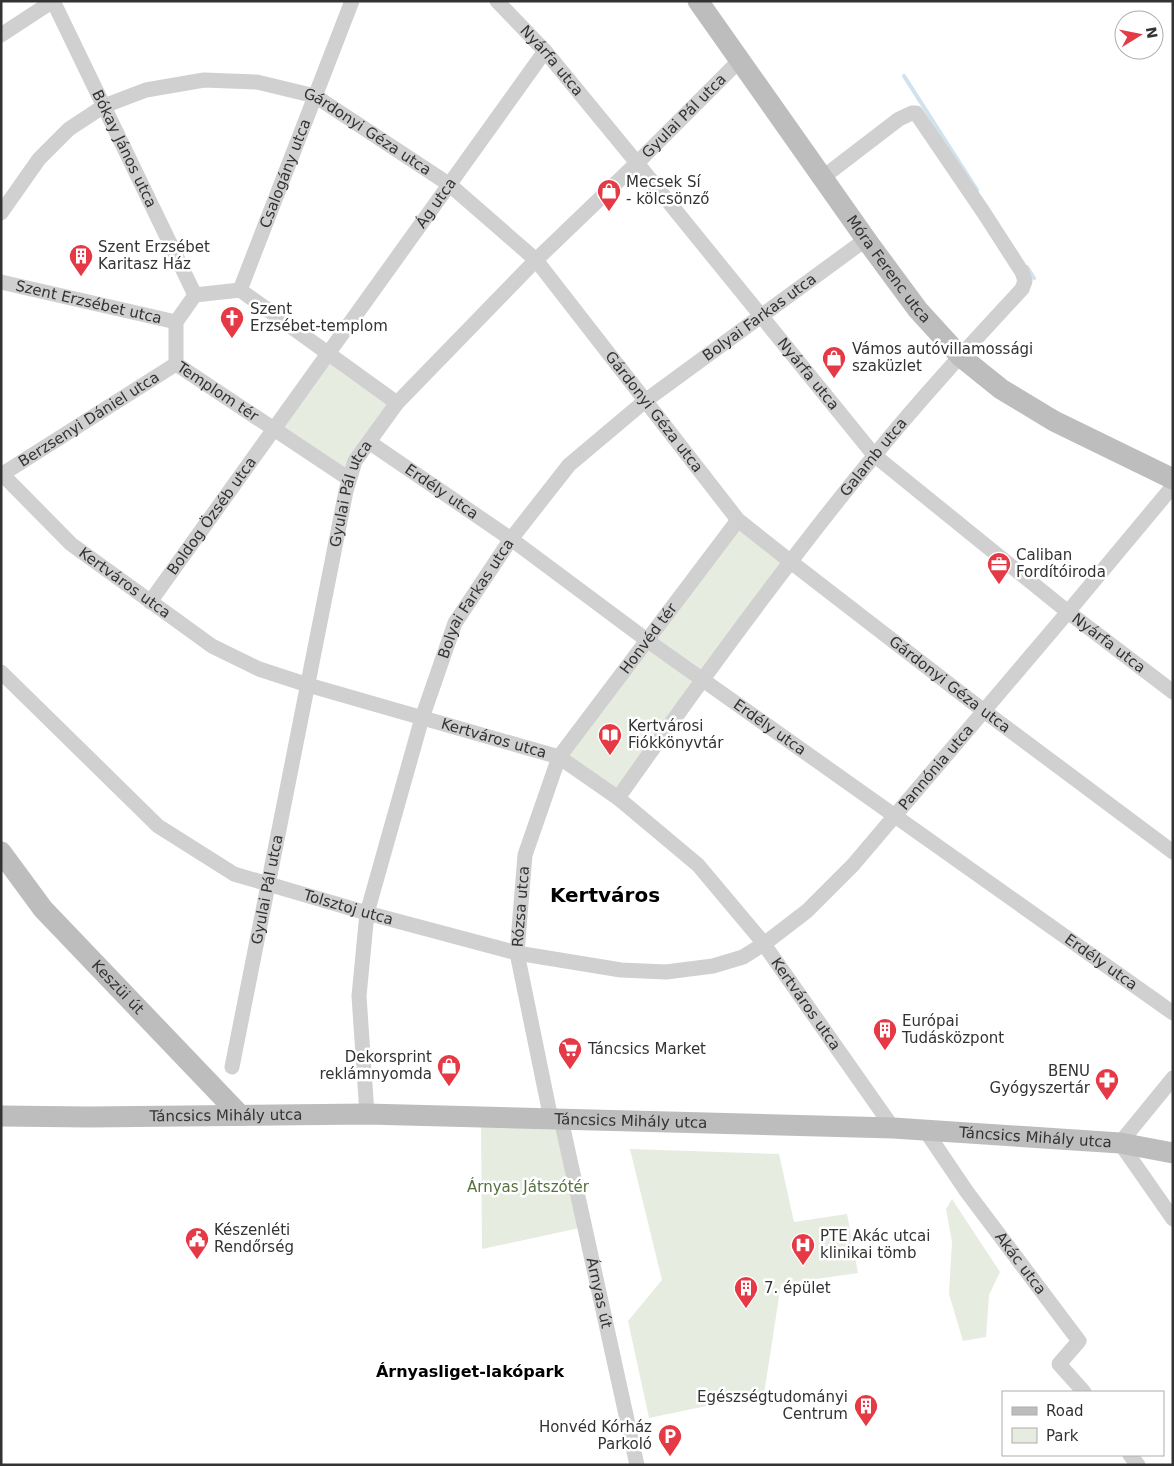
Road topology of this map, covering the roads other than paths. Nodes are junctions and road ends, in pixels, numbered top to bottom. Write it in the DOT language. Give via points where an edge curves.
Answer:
graph roads {
  1 [pos="53,1"];
  2 [pos="352,1"];
  3 [pos="497,1"];
  4 [pos="698,1"];
  5 [pos="34,6"];
  6 [pos="1,35"];
  7 [pos="545,51"];
  8 [pos="739,61"];
  9 [pos="316,96"];
  10 [pos="104,106"];
  11 [pos="637,162"];
  12 [pos="822,178"];
  13 [pos="450,185"];
  14 [pos="1,213"];
  15 [pos="865,240"];
  16 [pos="536,260"];
  17 [pos="1,282"];
  18 [pos="240,290"];
  19 [pos="195,295"];
  20 [pos="761,315"];
  21 [pos="176,322"];
  22 [pos="327,353"];
  23 [pos="960,356"];
  24 [pos="176,364"];
  25 [pos="645,401"];
  26 [pos="398,403"];
  27 [pos="274,428"];
  28 [pos="369,442"];
  29 [pos="874,455"];
  30 [pos="1,474"];
  31 [pos="349,479"];
  32 [pos="1173,479"];
  33 [pos="1173,486"];
  34 [pos="738,520"];
  35 [pos="511,539"];
  36 [pos="791,562"];
  37 [pos="150,602"];
  38 [pos="1068,612"];
  39 [pos="648,640"];
  40 [pos="1,672"];
  41 [pos="704,680"];
  42 [pos="308,685"];
  43 [pos="1173,692"];
  44 [pos="985,711"];
  45 [pos="422,718"];
  46 [pos="559,756"];
  47 [pos="618,798"];
  48 [pos="895,816"];
  49 [pos="1,852"];
  50 [pos="1173,852"];
  51 [pos="268,885"];
  52 [pos="367,913"];
  53 [pos="764,944"];
  54 [pos="517,953"];
  55 [pos="1173,1013"];
  56 [pos="232,1068"];
  57 [pos="1173,1078"];
  58 [pos="367,1114"];
  59 [pos="1,1116"];
  60 [pos="240,1116"];
  61 [pos="556,1119"];
  62 [pos="893,1128"];
  63 [pos="925,1130"];
  64 [pos="1120,1143"];
  65 [pos="1173,1152"];
  66 [pos="1173,1219"];
  67 [pos="1083,1391"];
  68 [pos="637,1465"];
  1 -- 5 [label="street"];
  1 -- 10 [label="street, Bókay János utca"];
  2 -- 9 [label="street, Csalogány utca"];
  3 -- 7 [label="street, Nyárfa utca"];
  4 -- 8 [label="street, Móra Ferenc utca"];
  5 -- 6 [label="street"];
  7 -- 11 [label="street, Nyárfa utca"];
  7 -- 13 [label="street, Ág utca"];
  8 -- 11 [label="street, Gyulai Pál utca"];
  8 -- 12 [label="street, Móra Ferenc utca"];
  9 -- 10 [label="street, Gárdonyi Géza utca" via="257,82 204,80 146,90"];
  9 -- 13 [label="street, Gárdonyi Géza utca"];
  9 -- 18 [label="street, Csalogány utca"];
  10 -- 14 [label="street" via="70,129 39,159"];
  10 -- 19 [label="street, Bókay János utca"];
  11 -- 16 [label="street, Gyulai Pál utca"];
  11 -- 20 [label="street, Nyárfa utca"];
  12 -- 15 [label="street, Móra Ferenc utca"];
  12 -- 23 [label="street, Galamb utca" via="899,119 916,113 984,213 1025,281"];
  13 -- 16 [label="street, Gárdonyi Géza utca"];
  13 -- 22 [label="street, Ág utca"];
  15 -- 20 [label="street, Bolyai Farkas utca"];
  15 -- 23 [label="street, Móra Ferenc utca" via="918,310"];
  16 -- 25 [label="street, Gárdonyi Géza utca"];
  16 -- 26 [label="street, Gyulai Pál utca"];
  17 -- 21 [label="street, Szent Erzsébet utca"];
  18 -- 19 [label="street"];
  18 -- 22 [label="street"];
  19 -- 21 [label="street"];
  20 -- 25 [label="street, Bolyai Farkas utca"];
  20 -- 29 [label="street, Nyárfa utca"];
  21 -- 24 [label="street, Templom tér"];
  22 -- 26 [label="street"];
  22 -- 27 [label="street, Templom tér"];
  23 -- 29 [label="street, Galamb utca"];
  23 -- 32 [label="street, Móra Ferenc utca" via="1001,389 1054,421"];
  24 -- 27 [label="street, Templom tér"];
  24 -- 30 [label="street, Berzsenyi Dániel utca"];
  25 -- 34 [label="street, Gárdonyi Géza utca"];
  25 -- 35 [label="street, Bolyai Farkas utca" via="569,465"];
  26 -- 28 [label="street, Gyulai Pál utca"];
  27 -- 31 [label="street, Templom tér"];
  27 -- 37 [label="street, Boldog Özséb utca"];
  28 -- 31 [label="street, Gyulai Pál utca" via="355,461"];
  28 -- 35 [label="street, Erdély utca"];
  29 -- 36 [label="street, Galamb utca"];
  29 -- 38 [label="street, Nyárfa utca"];
  30 -- 37 [label="street, Kertváros utca" via="71,544"];
  31 -- 42 [label="street, Gyulai Pál utca"];
  33 -- 38 [label="street, Pannónia utca"];
  34 -- 36 [label="street, Gárdonyi Géza utca"];
  34 -- 39 [label="street, Honvéd tér"];
  35 -- 39 [label="street, Erdély utca"];
  35 -- 45 [label="street, Bolyai Farkas utca" via="455,624"];
  36 -- 41 [label="street"];
  36 -- 44 [label="street, Gárdonyi Géza utca"];
  37 -- 42 [label="street, Kertváros utca" via="212,646 259,669"];
  38 -- 43 [label="street, Nyárfa utca"];
  38 -- 44 [label="street, Pannónia utca"];
  39 -- 41 [label="street, Erdély utca"];
  39 -- 46 [label="street, Honvéd tér"];
  40 -- 51 [label="street, Tolsztoj utca" via="158,826 234,874"];
  41 -- 47 [label="street"];
  41 -- 48 [label="street, Erdély utca"];
  42 -- 45 [label="street, Kertváros utca"];
  42 -- 51 [label="street, Gyulai Pál utca"];
  44 -- 48 [label="street, Pannónia utca"];
  44 -- 50 [label="street, Gárdonyi Géza utca"];
  45 -- 46 [label="street, Kertváros utca"];
  45 -- 52 [label="street, Bolyai Farkas utca"];
  46 -- 47 [label="street, Kertváros utca"];
  46 -- 54 [label="street, Rózsa utca" via="525,855"];
  47 -- 53 [label="street, Kertváros utca" via="698,865"];
  48 -- 53 [label="street, Pannónia utca" via="807,911"];
  48 -- 55 [label="street, Erdély utca"];
  49 -- 60 [label="street, Keszüi út" via="43,909"];
  51 -- 52 [label="street, Tolsztoj utca"];
  51 -- 56 [label="street, Gyulai Pál utca"];
  52 -- 54 [label="street, Tolsztoj utca"];
  52 -- 58 [label="street, Bolyai Farkas utca" via="359,996"];
  53 -- 54 [label="street, Tolsztoj utca" via="744,957 713,966 666,972 621,970"];
  53 -- 62 [label="street, Kertváros utca"];
  54 -- 61 [label="street, Rózsa utca"];
  57 -- 64 [label="street"];
  58 -- 60 [label="street, Táncsics Mihály utca"];
  58 -- 61 [label="street, Táncsics Mihály utca"];
  59 -- 60 [label="street, Táncsics Mihály utca"];
  61 -- 62 [label="street, Táncsics Mihály utca"];
  61 -- 68 [label="street, Árnyas út" via="591,1240"];
  62 -- 63 [label="street, Táncsics Mihály utca"];
  63 -- 64 [label="street, Táncsics Mihály utca"];
  63 -- 67 [label="street, Akác utca" via="967,1192 1079,1341 1059,1364"];
  64 -- 65 [label="street, Táncsics Mihály utca"];
  64 -- 66 [label="street"];
}
